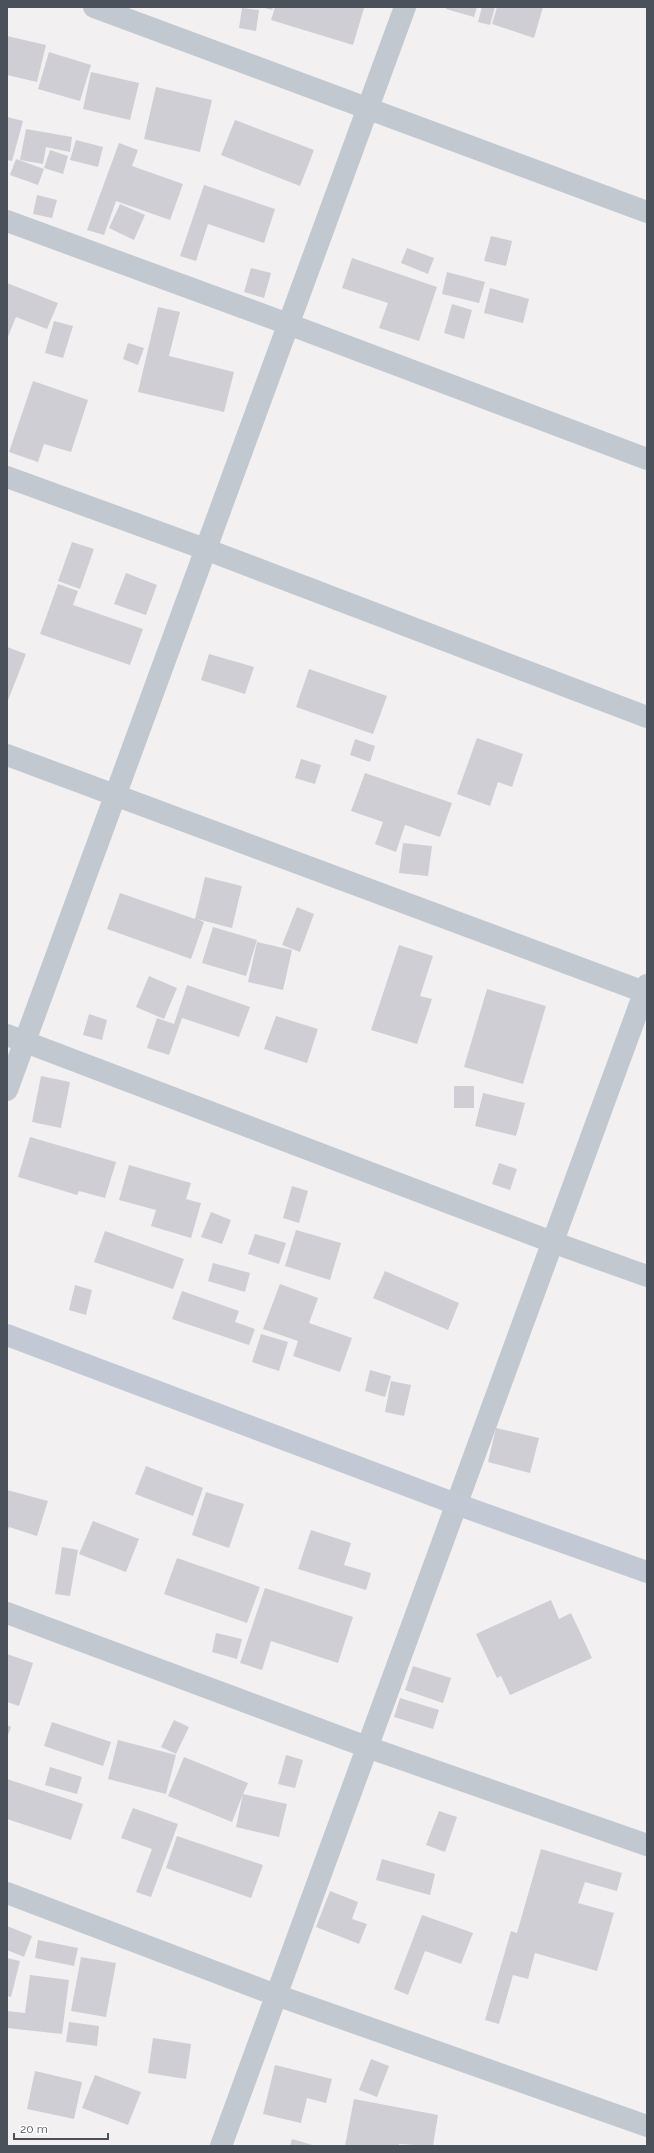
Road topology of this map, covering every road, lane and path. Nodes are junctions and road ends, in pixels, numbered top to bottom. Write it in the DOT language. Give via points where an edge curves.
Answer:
graph roads {
  1 [pos="94,7"];
  2 [pos="405,7"];
  3 [pos="368,107"];
  4 [pos="647,212"];
  5 [pos="7,221"];
  6 [pos="288,324"];
  7 [pos="647,459"];
  8 [pos="7,477"];
  9 [pos="205,549"];
  10 [pos="647,716"];
  11 [pos="7,755"];
  12 [pos="116,794"];
  13 [pos="646,990"];
  14 [pos="16,1039"];
  15 [pos="7,1090"];
  16 [pos="552,1242"];
  17 [pos="647,1276"];
  18 [pos="7,1335"];
  19 [pos="456,1504"];
  20 [pos="647,1572"];
  21 [pos="7,1613"];
  22 [pos="367,1747"];
  23 [pos="647,1846"];
  24 [pos="7,1894"];
  25 [pos="276,1995"];
  26 [pos="647,2126"];
  27 [pos="221,2146"];
  1 -- 3 [label="street"];
  2 -- 3 [label="street"];
  3 -- 4 [label="street"];
  3 -- 6 [label="street"];
  5 -- 6 [label="street"];
  6 -- 7 [label="street"];
  6 -- 9 [label="street"];
  8 -- 9 [label="street"];
  9 -- 10 [label="street"];
  9 -- 12 [label="street"];
  11 -- 12 [label="street"];
  12 -- 13 [label="street"];
  12 -- 14 [label="street"];
  13 -- 16 [label="street"];
  14 -- 15 [label="street"];
  14 -- 16 [label="street"];
  16 -- 17 [label="street"];
  16 -- 19 [label="street"];
  18 -- 19 [label="street"];
  19 -- 20 [label="street"];
  19 -- 22 [label="street"];
  21 -- 22 [label="street"];
  22 -- 23 [label="street"];
  22 -- 25 [label="street"];
  24 -- 25 [label="street"];
  25 -- 26 [label="street"];
  25 -- 27 [label="street"];
}
